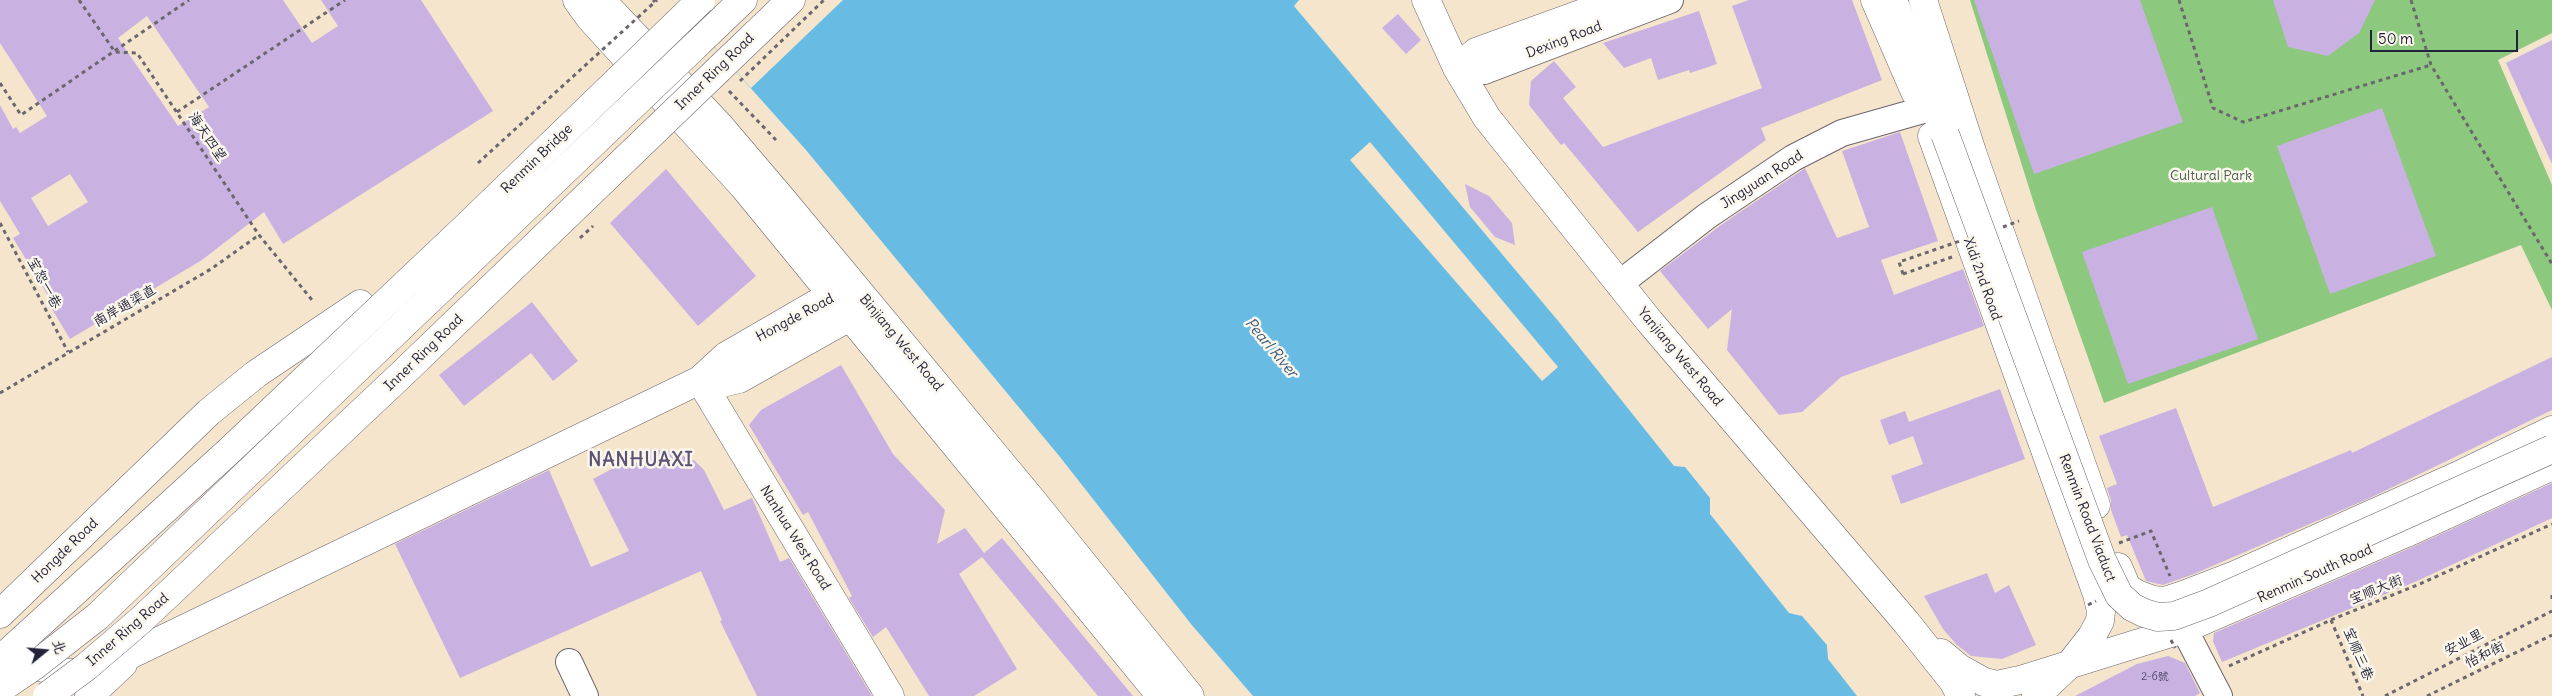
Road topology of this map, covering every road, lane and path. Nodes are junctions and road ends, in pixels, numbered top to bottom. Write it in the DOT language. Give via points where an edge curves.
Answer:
graph roads {
  1 [pos="78,0"];
  2 [pos="189,0"];
  3 [pos="345,0"];
  4 [pos="577,0"];
  5 [pos="601,0"];
  6 [pos="682,0"];
  7 [pos="701,0"];
  8 [pos="743,0"];
  9 [pos="791,0"];
  10 [pos="1426,0"];
  11 [pos="1618,0"];
  12 [pos="1670,0"];
  13 [pos="1875,0"];
  14 [pos="1885,0"];
  15 [pos="1893,0"];
  16 [pos="2180,0"];
  17 [pos="2411,0"];
  18 [pos="655,1"];
  19 [pos="1919,1"];
  20 [pos="115,52"];
  21 [pos="2431,64"];
  22 [pos="1457,68"];
  23 [pos="0,83"];
  24 [pos="729,91"];
  25 [pos="1923,110"];
  26 [pos="177,112"];
  27 [pos="1945,134"];
  28 [pos="776,140"];
  29 [pos="478,163"];
  30 [pos="2020,221"];
  31 [pos="0,223"];
  32 [pos="2001,228"];
  33 [pos="259,235"];
  34 [pos="1968,245"];
  35 [pos="2552,264"];
  36 [pos="1619,284"];
  37 [pos="312,300"];
  38 [pos="848,301"];
  39 [pos="365,310"];
  40 [pos="68,352"];
  41 [pos="700,380"];
  42 [pos="0,393"];
  43 [pos="2552,430"];
  44 [pos="2552,449"];
  45 [pos="2552,466"];
  46 [pos="2552,524"];
  47 [pos="2105,571"];
  48 [pos="2552,611"];
  49 [pos="0,614"];
  50 [pos="0,620"];
  51 [pos="2331,620"];
  52 [pos="1906,622"];
  53 [pos="2184,630"];
  54 [pos="2552,635"];
  55 [pos="0,642"];
  56 [pos="135,653"];
  57 [pos="11,662"];
  58 [pos="568,662"];
  59 [pos="2071,663"];
  60 [pos="2214,686"];
  61 [pos="0,689"];
  62 [pos="15,696"];
  63 [pos="46,696"];
  64 [pos="89,696"];
  65 [pos="585,696"];
  66 [pos="890,696"];
  67 [pos="1161,696"];
  68 [pos="1190,696"];
  69 [pos="1961,696"];
  70 [pos="2036,696"];
  71 [pos="2364,696"];
  72 [pos="2386,696"];
  73 [pos="2427,696"];
  1 -- 20 [label="path"];
  2 -- 20 [label="path"];
  3 -- 26 [label="path"];
  4 -- 38 [label="main road, Binjiang West Road"];
  5 -- 38 [label="main road, Binjiang West Road" via="719,125"];
  6 -- 39 [label="main road, Renmin Bridge" via="606,68"];
  7 -- 39 [label="main road, Renmin Bridge, bridge"];
  8 -- 61 [label="main road, bridge" via="98,616"];
  9 -- 63 [label="main road, Inner Ring Road, bridge" via="191,573 121,638"];
  10 -- 22 [label="main road, Yanjiang West Road"];
  11 -- 22 [label="main road" via="1476,52"];
  12 -- 22 [label="street, Dexing Road" via="1484,71"];
  13 -- 25 [label="main road, Xidi 2nd Road"];
  14 -- 27 [label="main road"];
  15 -- 27 [label="main road"];
  16 -- 21 [label="path" via="2213,108 2243,122"];
  17 -- 21 [label="path"];
  18 -- 29 [label="path, bridge"];
  19 -- 27 [label="main road"];
  19 -- 47 [label="main road" via="1973,155"];
  20 -- 23 [label="path" via="21,115"];
  20 -- 26 [label="path, 海天四望" via="137,52"];
  21 -- 35 [label="path"];
  22 -- 36 [label="main road, Yanjiang West Road" via="1487,118"];
  24 -- 28 [label="path"];
  25 -- 34 [label="main road, Xidi 2nd Road"];
  25 -- 36 [label="street, Jingyuan Road" via="1842,133 1793,158 1707,216"];
  26 -- 33 [label="path, 海天四望"];
  27 -- 44 [label="main road, Renmin Road Viaduct, bridge" via="2102,560 2119,595 2138,610 2158,617 2174,616 2202,606"];
  30 -- 32 [label="path, bridge"];
  31 -- 40 [label="path, 宝恕一巷"];
  33 -- 37 [label="path, 海天四望"];
  33 -- 40 [label="path, 南岸通渠直" via="211,269"];
  34 -- 34 [label="path, bridge" via="1899,262 1904,274"];
  34 -- 47 [label="main road, Xidi 2nd Road"];
  36 -- 52 [label="main road, Yanjiang West Road"];
  38 -- 41 [label="main road, Hongde Road" via="726,356"];
  38 -- 67 [label="main road, Binjiang West Road"];
  38 -- 68 [label="main road, Binjiang West Road" via="1032,500"];
  39 -- 49 [label="main road, Hongde Road" via="233,392"];
  39 -- 55 [label="main road" via="143,507"];
  39 -- 56 [label="main road, bridge" via="317,383 95,601 89,620 98,645 113,654"];
  39 -- 57 [label="main road, bridge" via="229,451"];
  40 -- 42 [label="path, 南岸通渠直"];
  41 -- 56 [label="main road, Hongde Road"];
  41 -- 66 [label="main road, Nanhua West Road"];
  43 -- 47 [label="main road" via="2235,575 2165,601 2132,592"];
  45 -- 53 [label="main road, Renmin South Road"];
  46 -- 51 [label="path, 宝顺大街"];
  47 -- 59 [label="main road" via="2100,621"];
  48 -- 72 [label="path, 安业里"];
  50 -- 57 [label="main road"];
  51 -- 60 [label="path, 宝顺大街"];
  51 -- 71 [label="path, 宝顺三巷"];
  52 -- 59 [label="main road, Renmin South Road" via="1959,668 1984,682 1997,685 2020,680"];
  52 -- 69 [label="main road, Yanjiang West Road" via="1953,680"];
  53 -- 59 [label="main road, Renmin South Road"];
  53 -- 60 [label="street"];
  54 -- 73 [label="path, 怡和街"];
  56 -- 57 [label="main road, Hongde Road" via="83,673"];
  56 -- 64 [label="main road"];
  57 -- 62 [label="main road" via="19,682"];
  57 -- 63 [label="main road"];
  58 -- 65 [label="street"];
  59 -- 70 [label="main road"];
}
